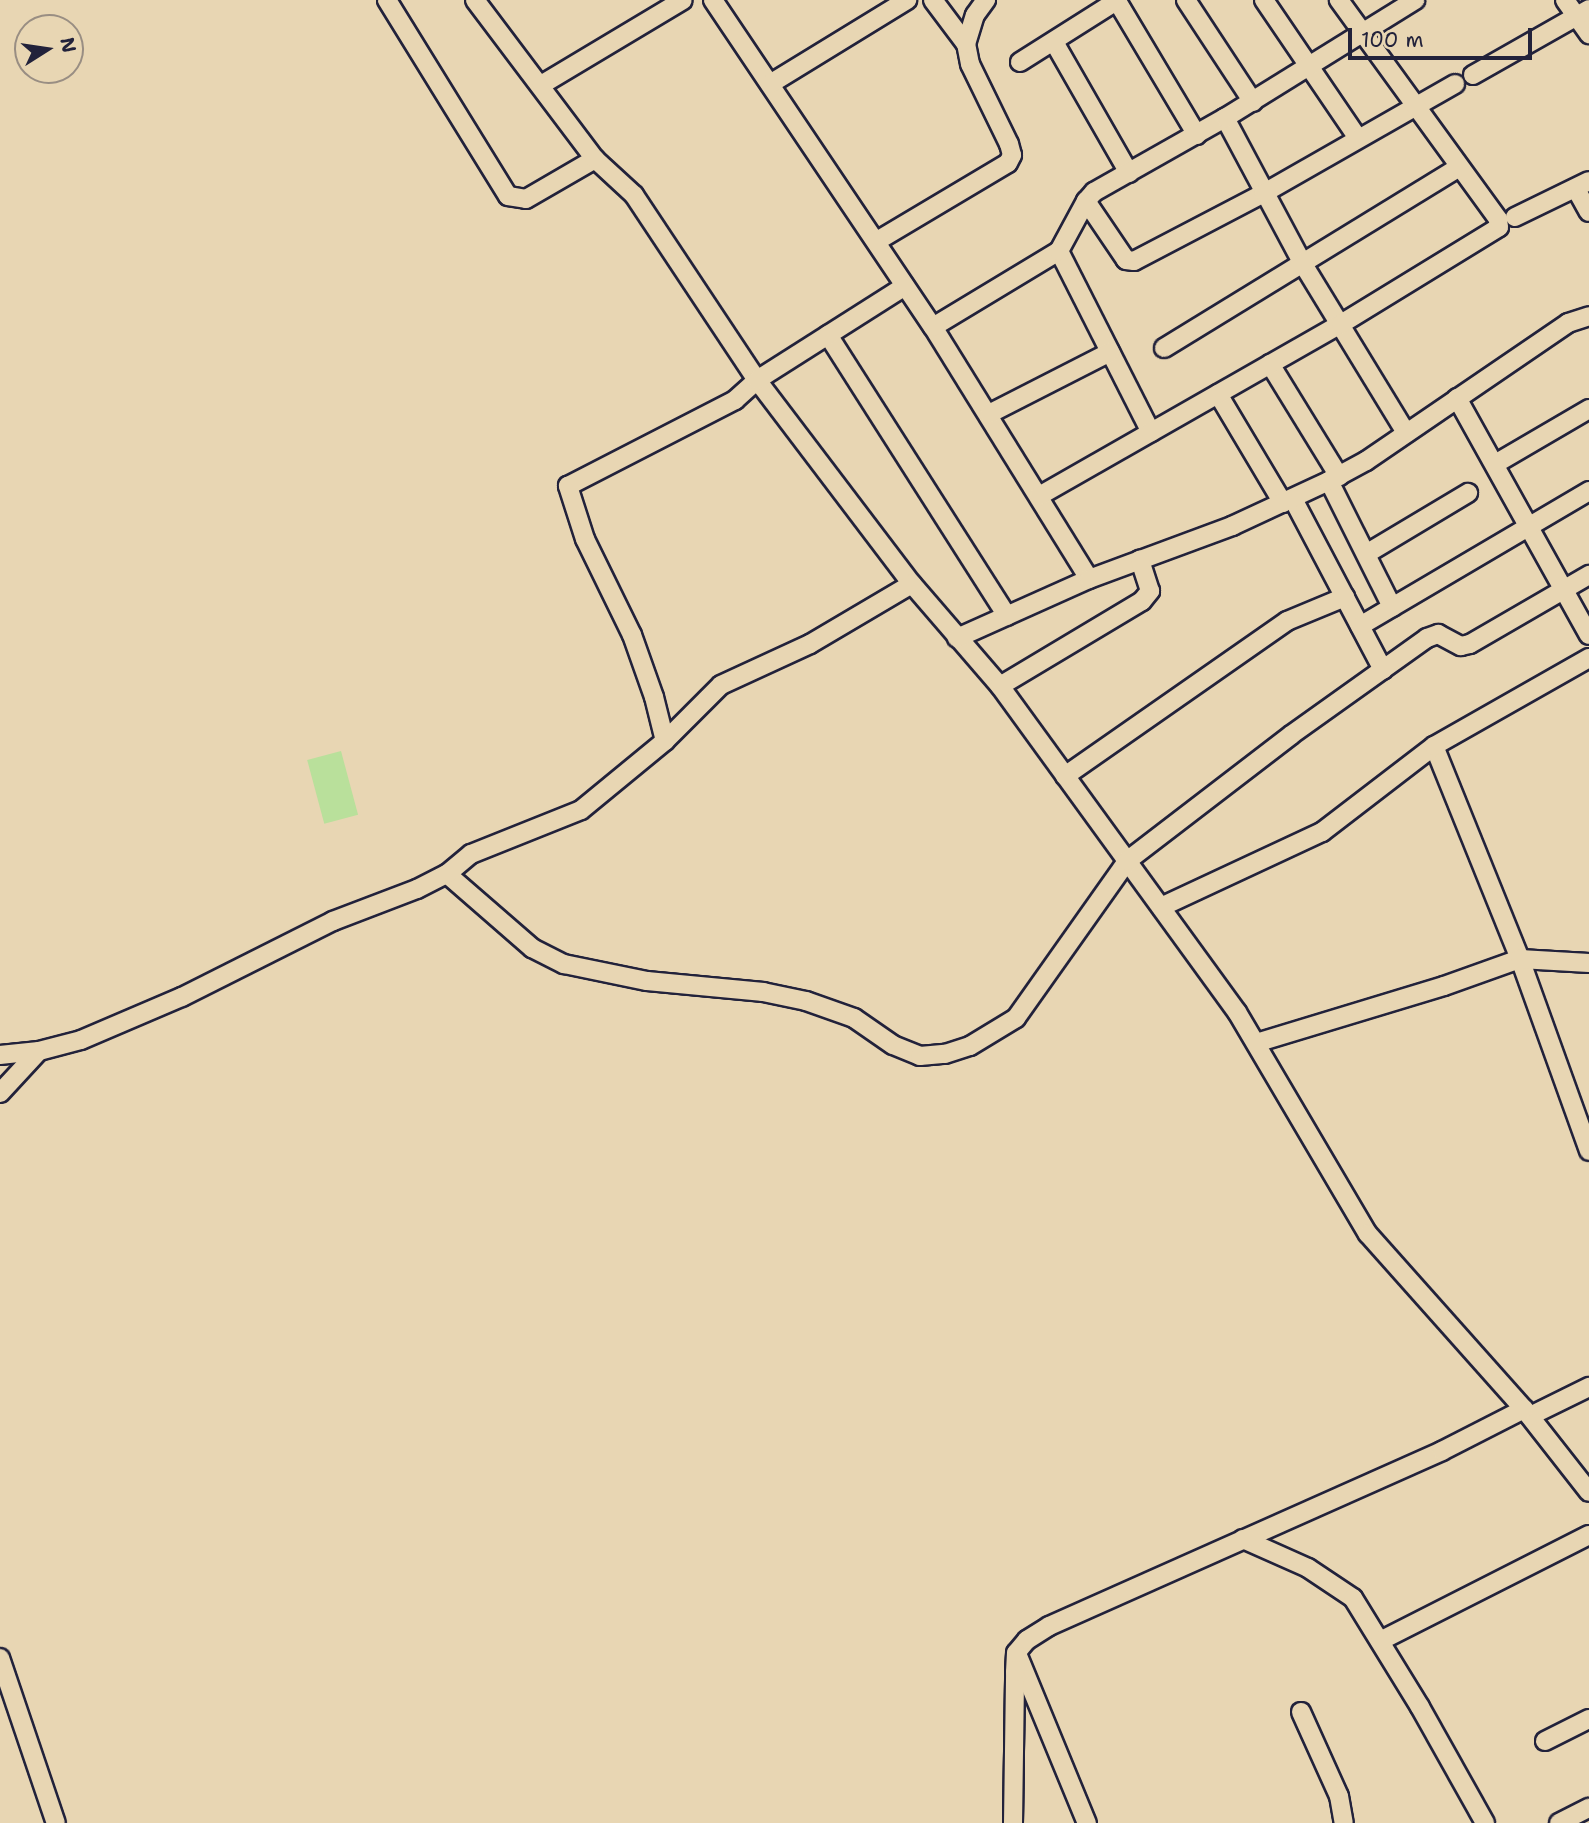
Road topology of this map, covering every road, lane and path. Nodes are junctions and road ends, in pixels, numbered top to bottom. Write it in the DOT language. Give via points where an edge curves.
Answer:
graph roads {
  1 [pos="387,0"];
  2 [pos="475,0"];
  3 [pos="683,0"];
  4 [pos="713,0"];
  5 [pos="907,0"];
  6 [pos="933,0"];
  7 [pos="986,0"];
  8 [pos="1118,0"];
  9 [pos="1186,0"];
  10 [pos="1264,0"];
  11 [pos="1339,0"];
  12 [pos="1415,0"];
  13 [pos="1565,0"];
  14 [pos="1583,13"];
  15 [pos="1362,33"];
  16 [pos="1589,34"];
  17 [pos="1054,42"];
  18 [pos="966,44"];
  19 [pos="1020,62"];
  20 [pos="1311,66"];
  21 [pos="1473,75"];
  22 [pos="769,84"];
  23 [pos="1455,84"];
  24 [pos="541,85"];
  25 [pos="1253,102"];
  26 [pos="1415,106"];
  27 [pos="1225,118"];
  28 [pos="1197,135"];
  29 [pos="1357,137"];
  30 [pos="595,159"];
  31 [pos="1458,167"];
  32 [pos="1129,173"];
  33 [pos="1582,185"];
  34 [pos="1264,194"];
  35 [pos="1086,201"];
  36 [pos="1589,212"];
  37 [pos="1514,217"];
  38 [pos="877,242"];
  39 [pos="1059,251"];
  40 [pos="1303,264"];
  41 [pos="905,286"];
  42 [pos="1588,317"];
  43 [pos="1341,324"];
  44 [pos="933,327"];
  45 [pos="828,335"];
  46 [pos="1164,348"];
  47 [pos="1110,352"];
  48 [pos="1270,364"];
  49 [pos="757,380"];
  50 [pos="1218,394"];
  51 [pos="1457,398"];
  52 [pos="1589,409"];
  53 [pos="989,414"];
  54 [pos="1151,432"];
  55 [pos="1406,433"];
  56 [pos="1495,464"];
  57 [pos="1334,478"];
  58 [pos="1589,491"];
  59 [pos="1468,493"];
  60 [pos="1039,496"];
  61 [pos="1288,501"];
  62 [pos="1529,526"];
  63 [pos="1366,554"];
  64 [pos="1140,560"];
  65 [pos="1589,575"];
  66 [pos="1090,579"];
  67 [pos="912,584"];
  68 [pos="1565,589"];
  69 [pos="1345,597"];
  70 [pos="1392,607"];
  71 [pos="1007,616"];
  72 [pos="1360,626"];
  73 [pos="1589,635"];
  74 [pos="957,638"];
  75 [pos="1589,658"];
  76 [pos="1383,670"];
  77 [pos="1000,686"];
  78 [pos="665,741"];
  79 [pos="1434,746"];
  80 [pos="1065,776"];
  81 [pos="1127,861"];
  82 [pos="447,874"];
  83 [pos="1161,907"];
  84 [pos="1520,959"];
  85 [pos="1589,963"];
  86 [pos="1256,1043"];
  87 [pos="38,1051"];
  88 [pos="0,1055"];
  89 [pos="0,1093"];
  90 [pos="1589,1151"];
  91 [pos="1589,1387"];
  92 [pos="1527,1413"];
  93 [pos="1589,1492"];
  94 [pos="1589,1535"];
  95 [pos="1244,1539"];
  96 [pos="1380,1641"];
  97 [pos="1016,1653"];
  98 [pos="0,1658"];
  99 [pos="1301,1712"];
  100 [pos="1589,1719"];
  101 [pos="1545,1741"];
  102 [pos="1589,1808"];
  103 [pos="56,1823"];
  104 [pos="1013,1823"];
  105 [pos="1087,1823"];
  106 [pos="1345,1823"];
  107 [pos="1485,1823"];
  108 [pos="1559,1823"];
  1 -- 30 [label="street" via="508,196 526,199"];
  2 -- 24 [label="street"];
  3 -- 24 [label="street"];
  4 -- 22 [label="street"];
  5 -- 22 [label="street"];
  6 -- 18 [label="street"];
  7 -- 18 [label="street" via="975,15"];
  8 -- 17 [label="street"];
  8 -- 28 [label="street"];
  9 -- 25 [label="street"];
  10 -- 20 [label="street"];
  11 -- 15 [label="street"];
  12 -- 15 [label="street"];
  13 -- 14 [label="street"];
  14 -- 16 [label="street"];
  14 -- 21 [label="street"];
  15 -- 20 [label="street"];
  15 -- 26 [label="street"];
  17 -- 19 [label="street"];
  17 -- 32 [label="street"];
  18 -- 38 [label="street" via="970,64 1012,155 1008,163"];
  20 -- 25 [label="street"];
  20 -- 29 [label="street"];
  22 -- 38 [label="street"];
  23 -- 26 [label="street"];
  24 -- 30 [label="street"];
  25 -- 27 [label="street"];
  26 -- 29 [label="street"];
  26 -- 31 [label="street"];
  27 -- 28 [label="street"];
  27 -- 34 [label="street"];
  28 -- 32 [label="street"];
  29 -- 34 [label="street"];
  30 -- 49 [label="street" via="634,195"];
  31 -- 40 [label="street"];
  31 -- 43 [label="street" via="1498,219 1499,227"];
  32 -- 35 [label="street"];
  33 -- 36 [label="street"];
  33 -- 37 [label="street"];
  34 -- 35 [label="street" via="1130,261"];
  34 -- 40 [label="street"];
  35 -- 39 [label="street"];
  38 -- 41 [label="street"];
  39 -- 44 [label="street"];
  39 -- 47 [label="street"];
  40 -- 43 [label="street"];
  40 -- 46 [label="street"];
  41 -- 44 [label="street"];
  41 -- 45 [label="street"];
  42 -- 51 [label="street" via="1560,328"];
  43 -- 48 [label="street"];
  43 -- 55 [label="street"];
  44 -- 53 [label="street"];
  45 -- 49 [label="street"];
  45 -- 71 [label="street"];
  47 -- 53 [label="street"];
  47 -- 54 [label="street"];
  48 -- 50 [label="street"];
  48 -- 57 [label="street"];
  49 -- 67 [label="street"];
  49 -- 78 [label="street" via="735,400 568,486 585,539 632,635"];
  50 -- 54 [label="street"];
  50 -- 61 [label="street"];
  51 -- 55 [label="street"];
  51 -- 56 [label="street"];
  52 -- 56 [label="street"];
  53 -- 60 [label="street"];
  54 -- 60 [label="street"];
  55 -- 57 [label="street"];
  56 -- 62 [label="street"];
  57 -- 61 [label="street"];
  57 -- 63 [label="street"];
  58 -- 62 [label="street"];
  59 -- 63 [label="street"];
  60 -- 66 [label="street"];
  61 -- 64 [label="street"];
  61 -- 69 [label="street"];
  62 -- 68 [label="street"];
  62 -- 70 [label="street"];
  63 -- 70 [label="street"];
  64 -- 66 [label="street"];
  64 -- 77 [label="street" via="1150,590 1142,601"];
  65 -- 68 [label="street"];
  66 -- 71 [label="street"];
  67 -- 74 [label="street"];
  67 -- 78 [label="street" via="810,643 721,685"];
  68 -- 73 [label="street"];
  68 -- 76 [label="street" via="1470,644 1461,646 1434,635"];
  69 -- 72 [label="street"];
  69 -- 80 [label="street" via="1287,621"];
  70 -- 72 [label="street"];
  71 -- 74 [label="street"];
  72 -- 76 [label="street"];
  74 -- 77 [label="street"];
  75 -- 79 [label="street"];
  76 -- 81 [label="street"];
  77 -- 80 [label="street"];
  78 -- 82 [label="street" via="581,810 471,855"];
  79 -- 83 [label="street" via="1322,832"];
  79 -- 84 [label="street"];
  80 -- 81 [label="street"];
  81 -- 82 [label="street" via="1016,1018 970,1046 920,1056 892,1045 854,1018 806,1001 763,992 648,981 564,964 532,948"];
  81 -- 83 [label="street"];
  82 -- 87 [label="street" via="333,920 182,998 81,1040"];
  83 -- 86 [label="street"];
  84 -- 85 [label="street"];
  84 -- 86 [label="street"];
  84 -- 90 [label="street"];
  86 -- 92 [label="street" via="1368,1234"];
  87 -- 88 [label="street"];
  87 -- 89 [label="street"];
  91 -- 92 [label="street"];
  92 -- 93 [label="street"];
  92 -- 95 [label="street"];
  94 -- 96 [label="street"];
  95 -- 96 [label="street" via="1332,1581 1353,1598"];
  95 -- 97 [label="street" via="1049,1626"];
  96 -- 107 [label="street"];
  97 -- 104 [label="street"];
  97 -- 105 [label="street"];
  98 -- 103 [label="street"];
  99 -- 106 [label="street" via="1339,1796"];
  100 -- 101 [label="street"];
  102 -- 108 [label="street"];
}
